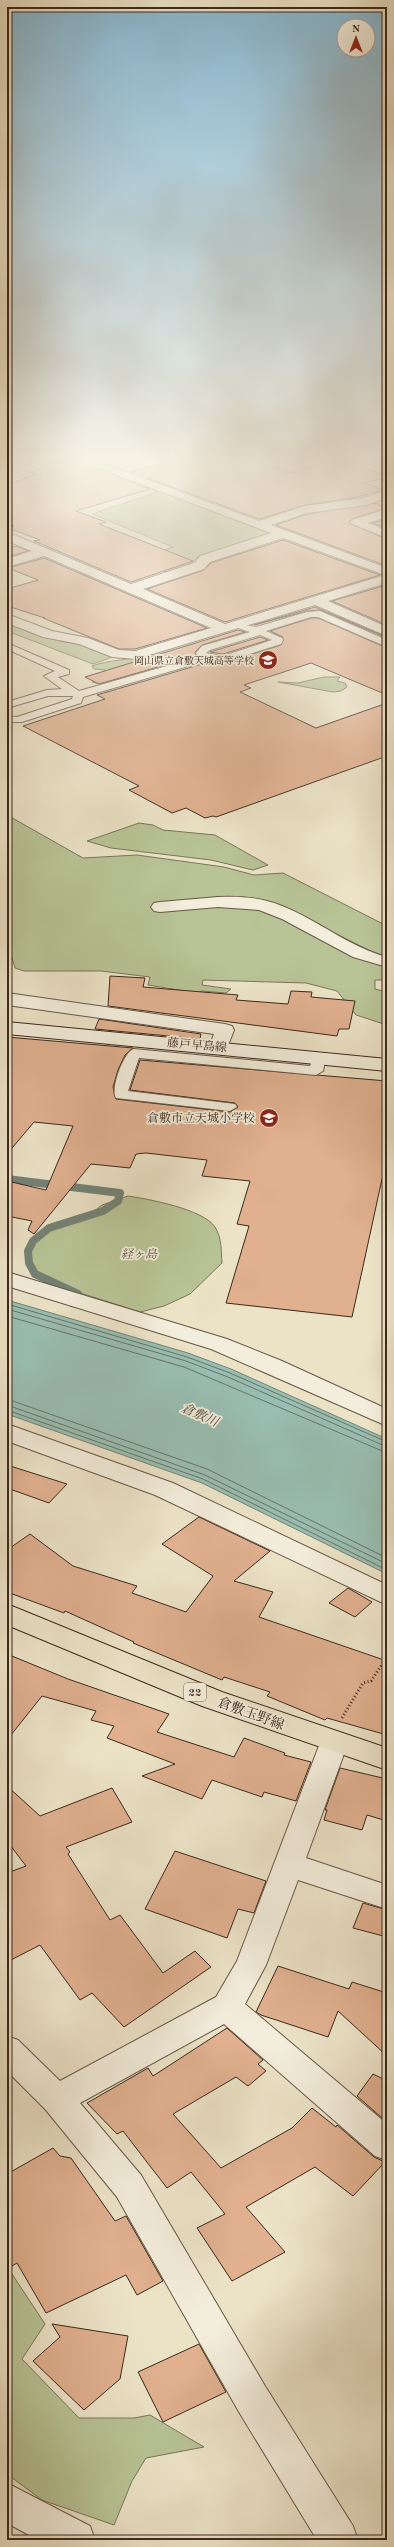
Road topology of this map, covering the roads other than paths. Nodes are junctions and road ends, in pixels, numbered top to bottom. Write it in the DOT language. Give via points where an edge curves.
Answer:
graph roads {
  1 [pos="108,580"];
  2 [pos="157,580"];
  3 [pos="384,580"];
  4 [pos="129,589"];
  5 [pos="317,600"];
  6 [pos="7,618"];
  7 [pos="232,627"];
  8 [pos="255,632"];
  9 [pos="387,632"];
  10 [pos="387,644"];
  11 [pos="8,646"];
  12 [pos="205,658"];
  13 [pos="76,694"];
  14 [pos="7,705"];
  15 [pos="7,719"];
  16 [pos="160,907"];
  17 [pos="387,962"];
  18 [pos="7,999"];
  19 [pos="7,1028"];
  20 [pos="219,1047"];
  21 [pos="319,1057"];
  22 [pos="387,1065"];
  23 [pos="230,1107"];
  24 [pos="7,1279"];
  25 [pos="387,1418"];
  26 [pos="7,1432"];
  27 [pos="387,1596"];
  28 [pos="7,1614"];
  29 [pos="334,1743"];
  30 [pos="387,1759"];
  31 [pos="290,1865"];
  32 [pos="387,1897"];
  33 [pos="227,2007"];
  34 [pos="7,2050"];
  35 [pos="57,2100"];
  36 [pos="387,2144"];
  37 [pos="7,2502"];
  38 [pos="76,2540"];
  39 [pos="340,2540"];
  1 -- 4 [label="street"];
  2 -- 4 [label="street"];
  3 -- 5 [label="street"];
  4 -- 7 [label="street"];
  5 -- 7 [label="street"];
  5 -- 9 [label="street"];
  6 -- 7 [label="street" via="48,634 83,641 117,654 136,656 214,630"];
  7 -- 8 [label="lane"];
  8 -- 10 [label="lane" via="310,614 320,614"];
  8 -- 12 [label="lane" via="206,648 201,653"];
  8 -- 12 [label="lane" via="273,636 278,640 224,659"];
  11 -- 13 [label="lane" via="65,672 49,676"];
  12 -- 13 [label="lane"];
  13 -- 14 [label="lane" via="47,693"];
  13 -- 15 [label="lane" via="77,701 18,720"];
  16 -- 17 [label="street" via="239,902 274,908 341,943"];
  18 -- 20 [label="street" via="225,1030"];
  19 -- 20 [label="street, 藤戸早島線"];
  20 -- 21 [label="street, 藤戸早島線"];
  21 -- 22 [label="street, 藤戸早島線"];
  21 -- 23 [label="lane" via="316,1071 134,1054 121,1086 121,1095"];
  24 -- 25 [label="street" via="219,1344 274,1366"];
  26 -- 27 [label="street" via="164,1489"];
  28 -- 29 [label="main road, 倉敷玉野線 / 22" via="212,1699"];
  29 -- 30 [label="main road, 倉敷玉野線 / 22"];
  29 -- 31 [label="street"];
  31 -- 32 [label="street"];
  31 -- 33 [label="street" via="251,1965"];
  33 -- 35 [label="street"];
  33 -- 36 [label="street"];
  34 -- 35 [label="street"];
  35 -- 39 [label="street" via="129,2186 252,2399"];
  37 -- 38 [label="street"];
}
